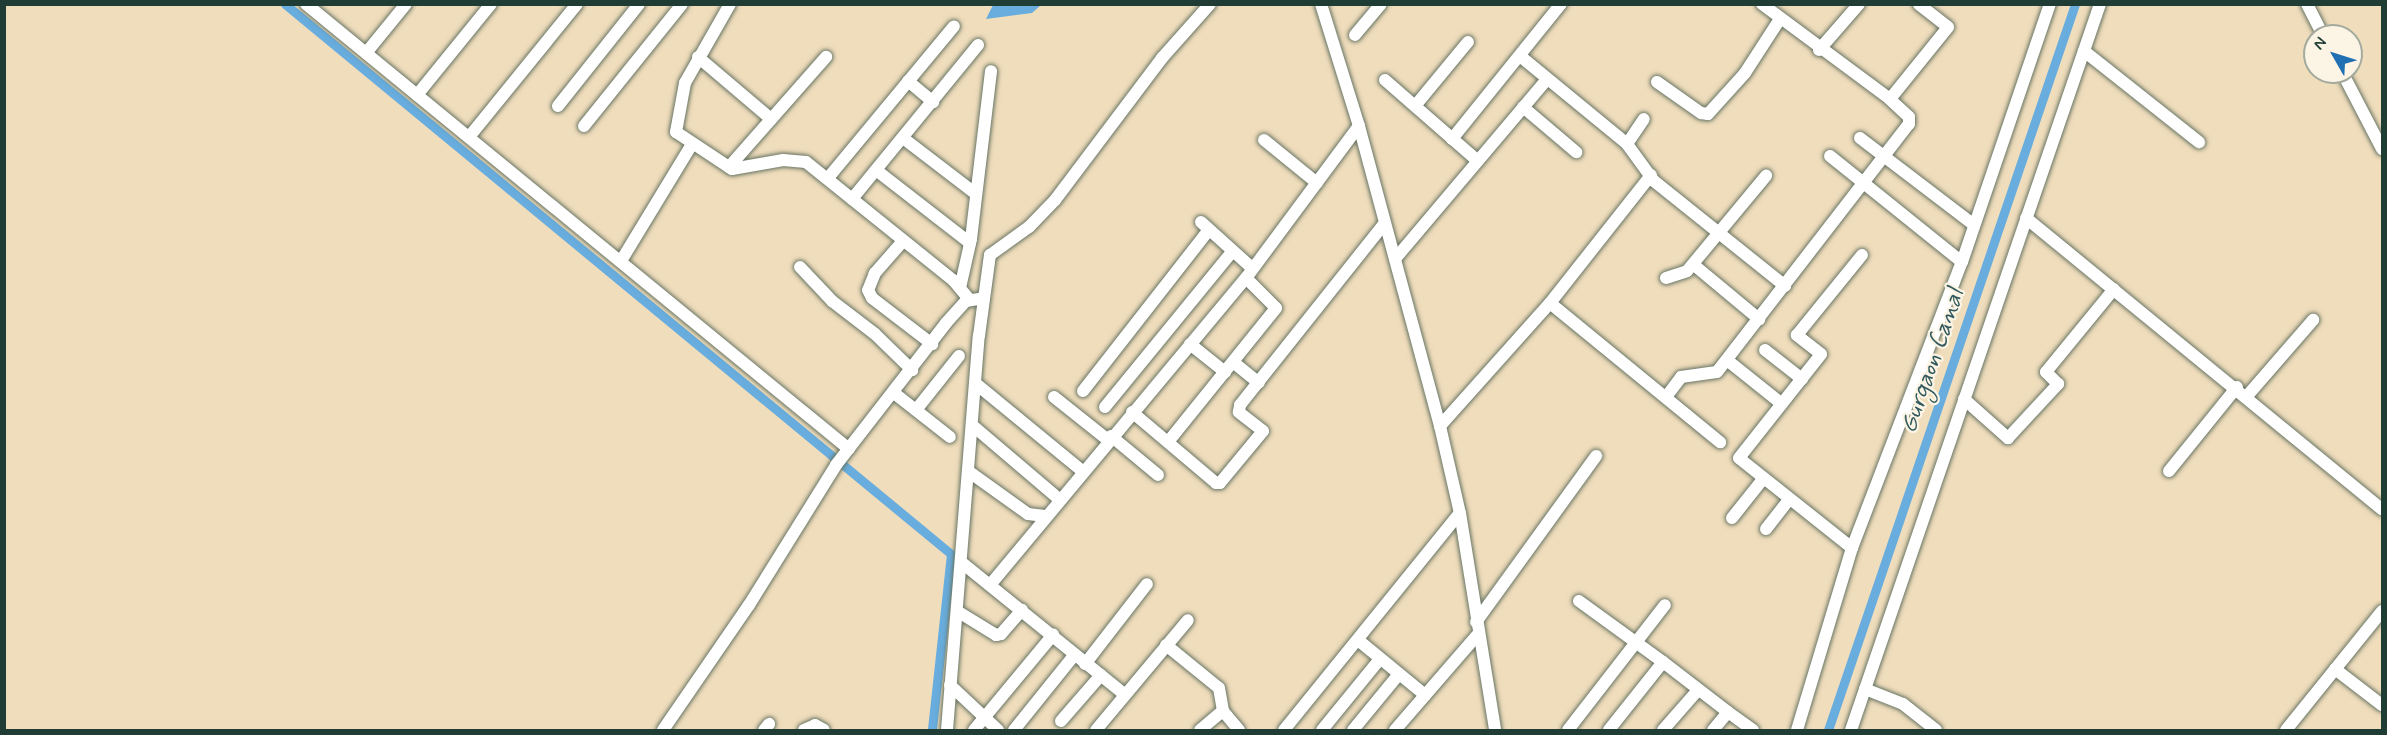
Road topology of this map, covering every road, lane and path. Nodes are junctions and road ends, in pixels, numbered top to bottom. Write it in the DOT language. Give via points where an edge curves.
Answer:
graph roads {
  1 [pos="306,4"];
  2 [pos="406,4"];
  3 [pos="491,4"];
  4 [pos="577,4"];
  5 [pos="639,4"];
  6 [pos="682,4"];
  7 [pos="730,4"];
  8 [pos="1210,4"];
  9 [pos="1321,4"];
  10 [pos="1381,4"];
  11 [pos="1561,4"];
  12 [pos="1762,4"];
  13 [pos="1858,4"];
  14 [pos="1919,4"];
  15 [pos="2050,4"];
  16 [pos="2100,4"];
  17 [pos="2307,4"];
  18 [pos="1780,19"];
  19 [pos="2318,24"];
  20 [pos="954,26"];
  21 [pos="1355,35"];
  22 [pos="1468,42"];
  23 [pos="978,45"];
  24 [pos="1819,50"];
  25 [pos="2084,51"];
  26 [pos="366,53"];
  27 [pos="1520,56"];
  28 [pos="698,57"];
  29 [pos="826,57"];
  30 [pos="991,71"];
  31 [pos="1385,80"];
  32 [pos="1546,80"];
  33 [pos="908,81"];
  34 [pos="1657,82"];
  35 [pos="2348,84"];
  36 [pos="417,95"];
  37 [pos="1890,99"];
  38 [pos="933,102"];
  39 [pos="558,106"];
  40 [pos="1415,106"];
  41 [pos="1523,107"];
  42 [pos="771,118"];
  43 [pos="1644,119"];
  44 [pos="584,126"];
  45 [pos="1359,126"];
  46 [pos="469,137"];
  47 [pos="903,138"];
  48 [pos="1860,138"];
  49 [pos="1452,139"];
  50 [pos="1264,140"];
  51 [pos="2199,142"];
  52 [pos="692,144"];
  53 [pos="1627,144"];
  54 [pos="2382,149"];
  55 [pos="1576,152"];
  56 [pos="1830,156"];
  57 [pos="1884,158"];
  58 [pos="1478,161"];
  59 [pos="729,167"];
  60 [pos="876,170"];
  61 [pos="1651,175"];
  62 [pos="1766,176"];
  63 [pos="828,178"];
  64 [pos="1317,183"];
  65 [pos="1864,183"];
  66 [pos="976,194"];
  67 [pos="852,199"];
  68 [pos="2026,218"];
  69 [pos="1384,224"];
  70 [pos="1974,225"];
  71 [pos="1717,233"];
  72 [pos="903,242"];
  73 [pos="970,243"];
  74 [pos="1232,252"];
  75 [pos="1863,255"];
  76 [pos="1395,259"];
  77 [pos="621,261"];
  78 [pos="1962,262"];
  79 [pos="1694,265"];
  80 [pos="801,267"];
  81 [pos="1249,273"];
  82 [pos="1666,278"];
  83 [pos="1785,286"];
  84 [pos="960,288"];
  85 [pos="2114,289"];
  86 [pos="976,299"];
  87 [pos="1550,303"];
  88 [pos="1760,319"];
  89 [pos="2313,320"];
  90 [pos="932,344"];
  91 [pos="1190,344"];
  92 [pos="1765,350"];
  93 [pos="959,356"];
  94 [pos="1727,360"];
  95 [pos="1229,367"];
  96 [pos="912,370"];
  97 [pos="1802,379"];
  98 [pos="975,383"];
  99 [pos="1258,383"];
  100 [pos="1083,391"];
  101 [pos="2242,392"];
  102 [pos="894,393"];
  103 [pos="1054,397"];
  104 [pos="1666,397"];
  105 [pos="1964,399"];
  106 [pos="1782,404"];
  107 [pos="1105,407"];
  108 [pos="916,411"];
  109 [pos="1132,412"];
  110 [pos="972,425"];
  111 [pos="1440,426"];
  112 [pos="950,437"];
  113 [pos="1109,438"];
  114 [pos="1168,442"];
  115 [pos="1720,442"];
  116 [pos="847,451"];
  117 [pos="1596,456"];
  118 [pos="968,471"];
  119 [pos="1082,471"];
  120 [pos="2169,471"];
  121 [pos="1158,475"];
  122 [pos="1762,479"];
  123 [pos="1059,499"];
  124 [pos="1789,500"];
  125 [pos="2382,509"];
  126 [pos="1460,513"];
  127 [pos="1045,516"];
  128 [pos="1732,518"];
  129 [pos="1766,530"];
  130 [pos="1852,548"];
  131 [pos="961,562"];
  132 [pos="1147,584"];
  133 [pos="990,585"];
  134 [pos="1579,601"];
  135 [pos="1665,605"];
  136 [pos="1022,610"];
  137 [pos="957,611"];
  138 [pos="2382,611"];
  139 [pos="1188,620"];
  140 [pos="1477,627"];
  141 [pos="1053,635"];
  142 [pos="1358,640"];
  143 [pos="1636,644"];
  144 [pos="1166,645"];
  145 [pos="1075,654"];
  146 [pos="1380,659"];
  147 [pos="1663,662"];
  148 [pos="1085,664"];
  149 [pos="2334,669"];
  150 [pos="1399,674"];
  151 [pos="1101,675"];
  152 [pos="950,685"];
  153 [pos="1865,689"];
  154 [pos="1698,690"];
  155 [pos="1125,695"];
  156 [pos="1425,695"];
  157 [pos="2382,705"];
  158 [pos="1223,711"];
  159 [pos="1728,712"];
  160 [pos="984,718"];
  161 [pos="1061,721"];
  162 [pos="663,730"];
  163 [pos="804,730"];
  164 [pos="824,730"];
  165 [pos="947,730"];
  166 [pos="974,730"];
  167 [pos="999,730"];
  168 [pos="1014,730"];
  169 [pos="1096,730"];
  170 [pos="1200,730"];
  171 [pos="1239,730"];
  172 [pos="1284,730"];
  173 [pos="1322,730"];
  174 [pos="1353,730"];
  175 [pos="1395,730"];
  176 [pos="1495,730"];
  177 [pos="1568,730"];
  178 [pos="1609,730"];
  179 [pos="1663,730"];
  180 [pos="1713,730"];
  181 [pos="1753,730"];
  182 [pos="1797,730"];
  183 [pos="1851,730"];
  184 [pos="1936,730"];
  185 [pos="2286,730"];
  1 -- 26 [label="street"];
  2 -- 26 [label="street"];
  3 -- 36 [label="street"];
  4 -- 46 [label="street"];
  5 -- 39 [label="street"];
  6 -- 44 [label="street"];
  7 -- 28 [label="street"];
  8 -- 86 [label="street" via="1162,58 1034,223 990,255"];
  9 -- 45 [label="street"];
  10 -- 21 [label="street"];
  11 -- 27 [label="street"];
  12 -- 18 [label="street"];
  13 -- 24 [label="street"];
  14 -- 37 [label="street" via="1948,27"];
  15 -- 70 [label="street"];
  16 -- 25 [label="street"];
  17 -- 19 [label="street"];
  18 -- 24 [label="street"];
  18 -- 34 [label="street" via="1745,73 1708,114"];
  20 -- 33 [label="street"];
  22 -- 40 [label="street"];
  23 -- 38 [label="street"];
  24 -- 37 [label="street"];
  25 -- 51 [label="street"];
  25 -- 68 [label="street"];
  26 -- 36 [label="street"];
  27 -- 32 [label="street"];
  27 -- 49 [label="street"];
  28 -- 42 [label="street"];
  28 -- 52 [label="street" via="685,82 674,125 681,137"];
  29 -- 42 [label="street"];
  30 -- 66 [label="street"];
  31 -- 40 [label="street"];
  32 -- 41 [label="street"];
  32 -- 53 [label="street"];
  33 -- 38 [label="street"];
  33 -- 63 [label="street"];
  35 -- 54 [label="street"];
  36 -- 46 [label="street"];
  37 -- 57 [label="street" via="1910,117"];
  38 -- 47 [label="street"];
  40 -- 49 [label="street"];
  41 -- 55 [label="street"];
  41 -- 58 [label="street"];
  42 -- 59 [label="street"];
  43 -- 53 [label="street"];
  45 -- 64 [label="street"];
  45 -- 69 [label="street"];
  46 -- 77 [label="street"];
  47 -- 60 [label="street"];
  47 -- 66 [label="street"];
  48 -- 57 [label="street"];
  49 -- 58 [label="street"];
  50 -- 64 [label="street"];
  52 -- 59 [label="street"];
  52 -- 77 [label="street"];
  53 -- 61 [label="street"];
  56 -- 65 [label="street"];
  57 -- 65 [label="street"];
  57 -- 70 [label="street"];
  58 -- 76 [label="street"];
  59 -- 63 [label="street" via="740,169 783,160 806,162"];
  60 -- 67 [label="street"];
  60 -- 73 [label="street"];
  61 -- 71 [label="street"];
  61 -- 87 [label="street"];
  62 -- 71 [label="street"];
  63 -- 67 [label="street"];
  64 -- 81 [label="street"];
  65 -- 78 [label="street"];
  65 -- 83 [label="street"];
  66 -- 73 [label="street"];
  67 -- 72 [label="street"];
  68 -- 85 [label="street"];
  68 -- 105 [label="street"];
  69 -- 76 [label="street"];
  69 -- 99 [label="street"];
  70 -- 78 [label="street"];
  71 -- 79 [label="street"];
  71 -- 83 [label="street"];
  72 -- 84 [label="street"];
  72 -- 90 [label="street" via="875,273 868,290"];
  73 -- 84 [label="street"];
  74 -- 81 [label="street"];
  74 -- 100 [label="street" via="1205,226"];
  74 -- 107 [label="street"];
  75 -- 97 [label="street" via="1797,335 1821,354"];
  76 -- 111 [label="street"];
  77 -- 116 [label="street"];
  78 -- 130 [label="street"];
  79 -- 82 [label="street"];
  79 -- 88 [label="street"];
  80 -- 96 [label="street" via="832,301 875,334"];
  81 -- 91 [label="street"];
  81 -- 95 [label="street" via="1276,308"];
  83 -- 88 [label="street"];
  84 -- 86 [label="street"];
  85 -- 101 [label="street"];
  85 -- 105 [label="street" via="2046,372 2058,384 2008,438"];
  86 -- 90 [label="street"];
  86 -- 98 [label="street"];
  87 -- 104 [label="street"];
  87 -- 111 [label="street"];
  88 -- 94 [label="street"];
  89 -- 101 [label="street"];
  90 -- 96 [label="street"];
  91 -- 95 [label="street"];
  91 -- 109 [label="street"];
  92 -- 97 [label="street"];
  93 -- 108 [label="street"];
  94 -- 104 [label="street" via="1711,376 1689,373 1681,377"];
  94 -- 106 [label="street"];
  95 -- 99 [label="street"];
  95 -- 114 [label="street"];
  96 -- 102 [label="street"];
  97 -- 106 [label="street"];
  98 -- 110 [label="street"];
  98 -- 119 [label="street"];
  99 -- 114 [label="street" via="1238,409 1263,431 1220,483"];
  101 -- 120 [label="street"];
  101 -- 125 [label="street"];
  102 -- 108 [label="street"];
  102 -- 116 [label="street"];
  103 -- 113 [label="street"];
  104 -- 115 [label="street"];
  105 -- 153 [label="street"];
  106 -- 122 [label="street" via="1739,458"];
  108 -- 112 [label="street"];
  109 -- 113 [label="street"];
  109 -- 114 [label="street"];
  110 -- 118 [label="street"];
  110 -- 123 [label="street"];
  111 -- 126 [label="street"];
  113 -- 119 [label="street"];
  113 -- 121 [label="street"];
  116 -- 162 [label="street"];
  117 -- 140 [label="street"];
  118 -- 127 [label="street" via="1028,513"];
  118 -- 131 [label="street"];
  119 -- 123 [label="street"];
  122 -- 124 [label="street"];
  122 -- 128 [label="street"];
  123 -- 127 [label="street"];
  124 -- 129 [label="street"];
  124 -- 130 [label="street"];
  126 -- 140 [label="street"];
  126 -- 142 [label="street"];
  127 -- 133 [label="street"];
  130 -- 182 [label="street"];
  131 -- 133 [label="street"];
  131 -- 137 [label="street"];
  132 -- 148 [label="street"];
  133 -- 136 [label="street"];
  134 -- 143 [label="street"];
  135 -- 143 [label="street"];
  136 -- 137 [label="street" via="996,635"];
  136 -- 141 [label="street"];
  137 -- 152 [label="street"];
  138 -- 149 [label="street"];
  139 -- 144 [label="street"];
  140 -- 156 [label="street"];
  140 -- 176 [label="street"];
  141 -- 145 [label="street"];
  141 -- 160 [label="street"];
  142 -- 146 [label="street"];
  142 -- 172 [label="street"];
  143 -- 147 [label="street"];
  143 -- 177 [label="street"];
  144 -- 155 [label="street"];
  144 -- 158 [label="street" via="1219,688"];
  145 -- 148 [label="street"];
  145 -- 168 [label="street"];
  146 -- 150 [label="street"];
  146 -- 173 [label="street"];
  147 -- 154 [label="street"];
  147 -- 178 [label="street"];
  148 -- 151 [label="street"];
  149 -- 157 [label="street"];
  149 -- 185 [label="street"];
  150 -- 156 [label="street"];
  150 -- 174 [label="street"];
  151 -- 155 [label="street"];
  151 -- 161 [label="street"];
  152 -- 160 [label="street"];
  152 -- 165 [label="street"];
  153 -- 183 [label="street"];
  153 -- 184 [label="street" via="1903,704"];
  154 -- 159 [label="street"];
  154 -- 179 [label="street"];
  155 -- 169 [label="street"];
  156 -- 175 [label="street"];
  158 -- 170 [label="street"];
  158 -- 171 [label="street"];
  159 -- 180 [label="street"];
  159 -- 181 [label="street"];
  160 -- 166 [label="street"];
  160 -- 167 [label="street"];
  163 -- 164 [label="street" via="815,725"];
}
